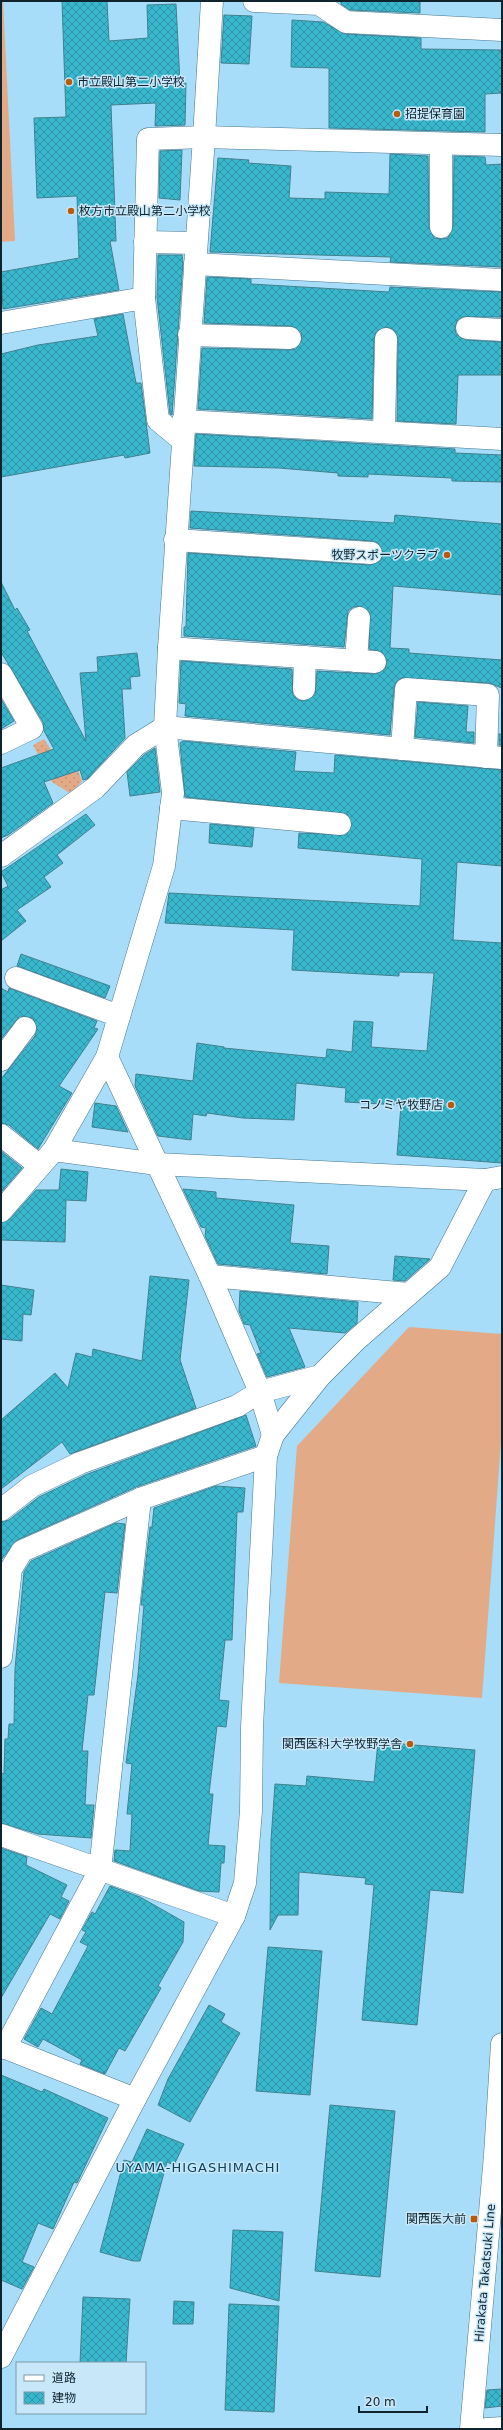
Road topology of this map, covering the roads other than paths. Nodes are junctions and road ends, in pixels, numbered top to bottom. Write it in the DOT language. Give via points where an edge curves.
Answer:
graph roads {
  1 [pos="212,1"];
  2 [pos="254,1"];
  3 [pos="502,30"];
  4 [pos="204,137"];
  5 [pos="441,144"];
  6 [pos="502,145"];
  7 [pos="441,227"];
  8 [pos="145,242"];
  9 [pos="196,254"];
  10 [pos="502,280"];
  11 [pos="144,298"];
  12 [pos="1,323"];
  13 [pos="467,328"];
  14 [pos="502,330"];
  15 [pos="189,335"];
  16 [pos="290,338"];
  17 [pos="386,339"];
  18 [pos="182,430"];
  19 [pos="384,431"];
  20 [pos="502,439"];
  21 [pos="175,540"];
  22 [pos="371,553"];
  23 [pos="359,618"];
  24 [pos="169,648"];
  25 [pos="305,657"];
  26 [pos="1,674"];
  27 [pos="304,689"];
  28 [pos="165,727"];
  29 [pos="1,743"];
  30 [pos="402,749"];
  31 [pos="494,758"];
  32 [pos="171,808"];
  33 [pos="340,824"];
  34 [pos="1,856"];
  35 [pos="16,978"];
  36 [pos="119,1016"];
  37 [pos="25,1028"];
  38 [pos="108,1057"];
  39 [pos="1,1060"];
  40 [pos="1,1135"];
  41 [pos="47,1158"];
  42 [pos="157,1164"];
  43 [pos="494,1179"];
  44 [pos="1,1211"];
  45 [pos="210,1276"];
  46 [pos="409,1294"];
  47 [pos="320,1376"];
  48 [pos="260,1392"];
  49 [pos="273,1435"];
  50 [pos="266,1456"];
  51 [pos="140,1499"];
  52 [pos="1,1510"];
  53 [pos="1,1657"];
  54 [pos="1,1835"];
  55 [pos="100,1870"];
  56 [pos="234,1916"];
  57 [pos="502,2044"];
  58 [pos="3,2047"];
  59 [pos="135,2099"];
  60 [pos="498,2155"];
  61 [pos="1,2357"];
  62 [pos="502,2428"];
  63 [pos="471,2429"];
  64 [pos="487,2429"];
  1 -- 4 [label="street"];
  2 -- 3 [label="street" via="320,4 346,22"];
  4 -- 5 [label="street"];
  4 -- 8 [label="street" via="148,139"];
  4 -- 9 [label="street"];
  5 -- 6 [label="street"];
  5 -- 7 [label="street"];
  8 -- 9 [label="street"];
  8 -- 11 [label="street"];
  9 -- 10 [label="street"];
  9 -- 15 [label="street"];
  11 -- 12 [label="street"];
  11 -- 18 [label="street" via="158,420"];
  13 -- 14 [label="street"];
  15 -- 16 [label="street"];
  15 -- 18 [label="street"];
  17 -- 19 [label="street"];
  18 -- 19 [label="street"];
  18 -- 21 [label="street"];
  19 -- 20 [label="street"];
  21 -- 22 [label="street"];
  21 -- 24 [label="street"];
  23 -- 25 [label="street" via="366,661"];
  24 -- 25 [label="street"];
  24 -- 28 [label="street"];
  25 -- 27 [label="street"];
  26 -- 29 [label="street" via="32,728"];
  28 -- 30 [label="street"];
  28 -- 32 [label="street" via="173,793"];
  28 -- 34 [label="street" via="136,745 95,788"];
  30 -- 31 [label="street"];
  30 -- 31 [label="street" via="406,689 488,695"];
  32 -- 33 [label="street"];
  32 -- 36 [label="street" via="164,866"];
  35 -- 36 [label="street"];
  36 -- 38 [label="street"];
  37 -- 39 [label="street"];
  38 -- 41 [label="street"];
  38 -- 42 [label="street"];
  40 -- 41 [label="street"];
  41 -- 42 [label="street"];
  41 -- 44 [label="street"];
  42 -- 43 [label="street"];
  42 -- 45 [label="street"];
  43 -- 46 [label="street" via="440,1267"];
  45 -- 46 [label="street"];
  45 -- 48 [label="street"];
  46 -- 47 [label="street" via="356,1340"];
  47 -- 48 [label="street"];
  47 -- 49 [label="street"];
  48 -- 49 [label="street"];
  48 -- 52 [label="street" via="237,1406 80,1463 32,1486"];
  49 -- 50 [label="street"];
  50 -- 51 [label="street"];
  50 -- 56 [label="street" via="252,1727 251,1811 245,1883"];
  51 -- 53 [label="street" via="22,1551 11,1568"];
  51 -- 55 [label="street"];
  54 -- 55 [label="street"];
  55 -- 56 [label="street"];
  55 -- 58 [label="street"];
  56 -- 59 [label="street"];
  57 -- 60 [label="street, Hirakata Takatsuki Line"];
  58 -- 59 [label="street"];
  59 -- 61 [label="street"];
  60 -- 63 [label="street, Hirakata Takatsuki Line"];
  62 -- 64 [label="street"];
}
